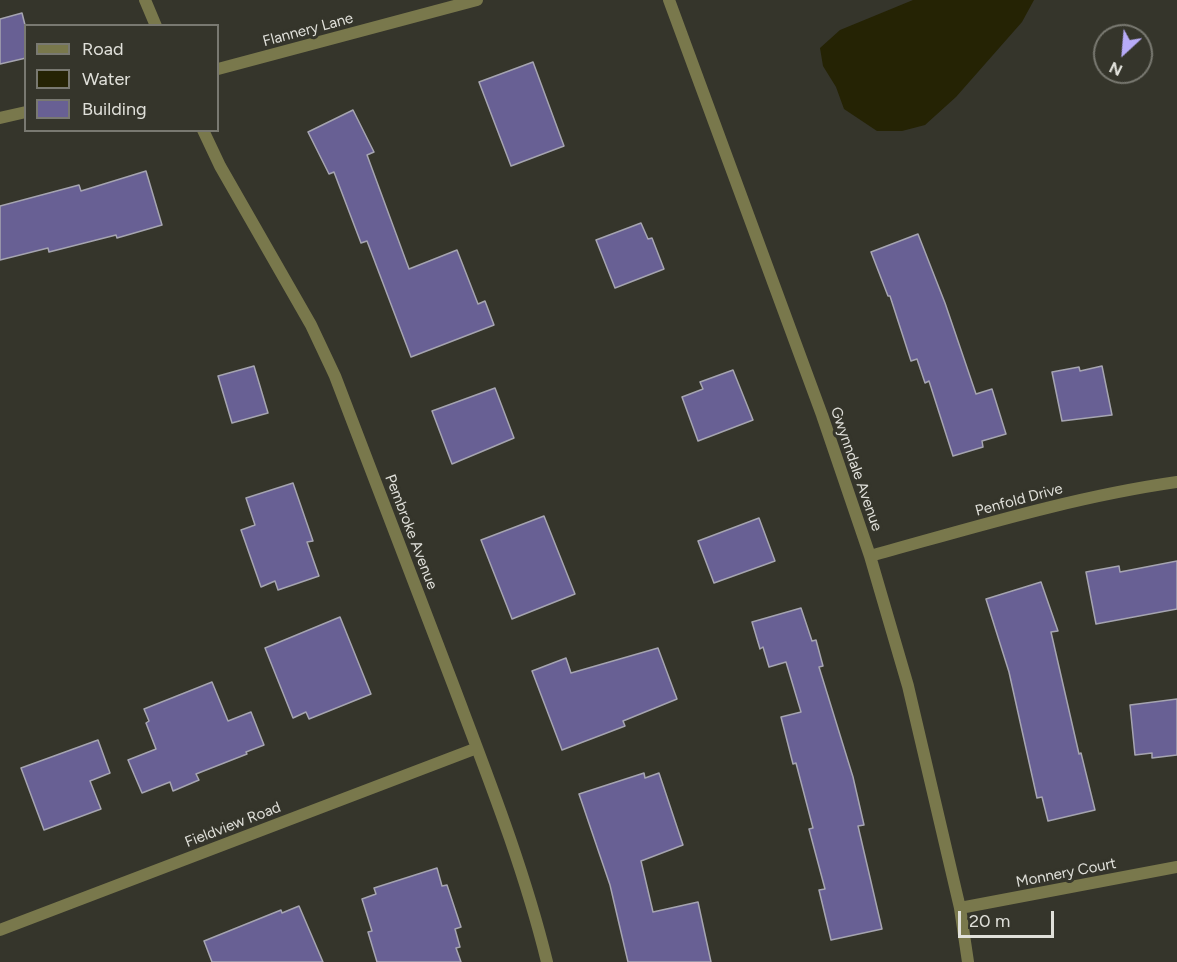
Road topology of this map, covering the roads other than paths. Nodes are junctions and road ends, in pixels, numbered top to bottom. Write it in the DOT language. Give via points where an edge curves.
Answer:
graph roads {
  1 [pos="145,0"];
  2 [pos="477,0"];
  3 [pos="669,0"];
  4 [pos="155,24"];
  5 [pos="219,69"];
  6 [pos="24,112"];
  7 [pos="0,117"];
  8 [pos="204,132"];
  9 [pos="1177,482"];
  10 [pos="870,556"];
  11 [pos="477,748"];
  12 [pos="1177,867"];
  13 [pos="960,908"];
  14 [pos="0,930"];
  15 [pos="547,962"];
  16 [pos="968,962"];
  1 -- 4 [label="street"];
  2 -- 5 [label="street, Flannery Lane"];
  3 -- 10 [label="street, Gwynndale Avenue"];
  6 -- 7 [label="street"];
  8 -- 11 [label="street, Pembroke Avenue" via="335,376"];
  9 -- 10 [label="street, Penfold Drive" via="1042,508"];
  10 -- 13 [label="street, Gwynndale Avenue" via="908,686"];
  11 -- 14 [label="street, Fieldview Road"];
  11 -- 15 [label="street, Pembroke Avenue" via="514,850"];
  12 -- 13 [label="street, Monnery Court"];
  13 -- 16 [label="street, Gwynndale Avenue"];
}
